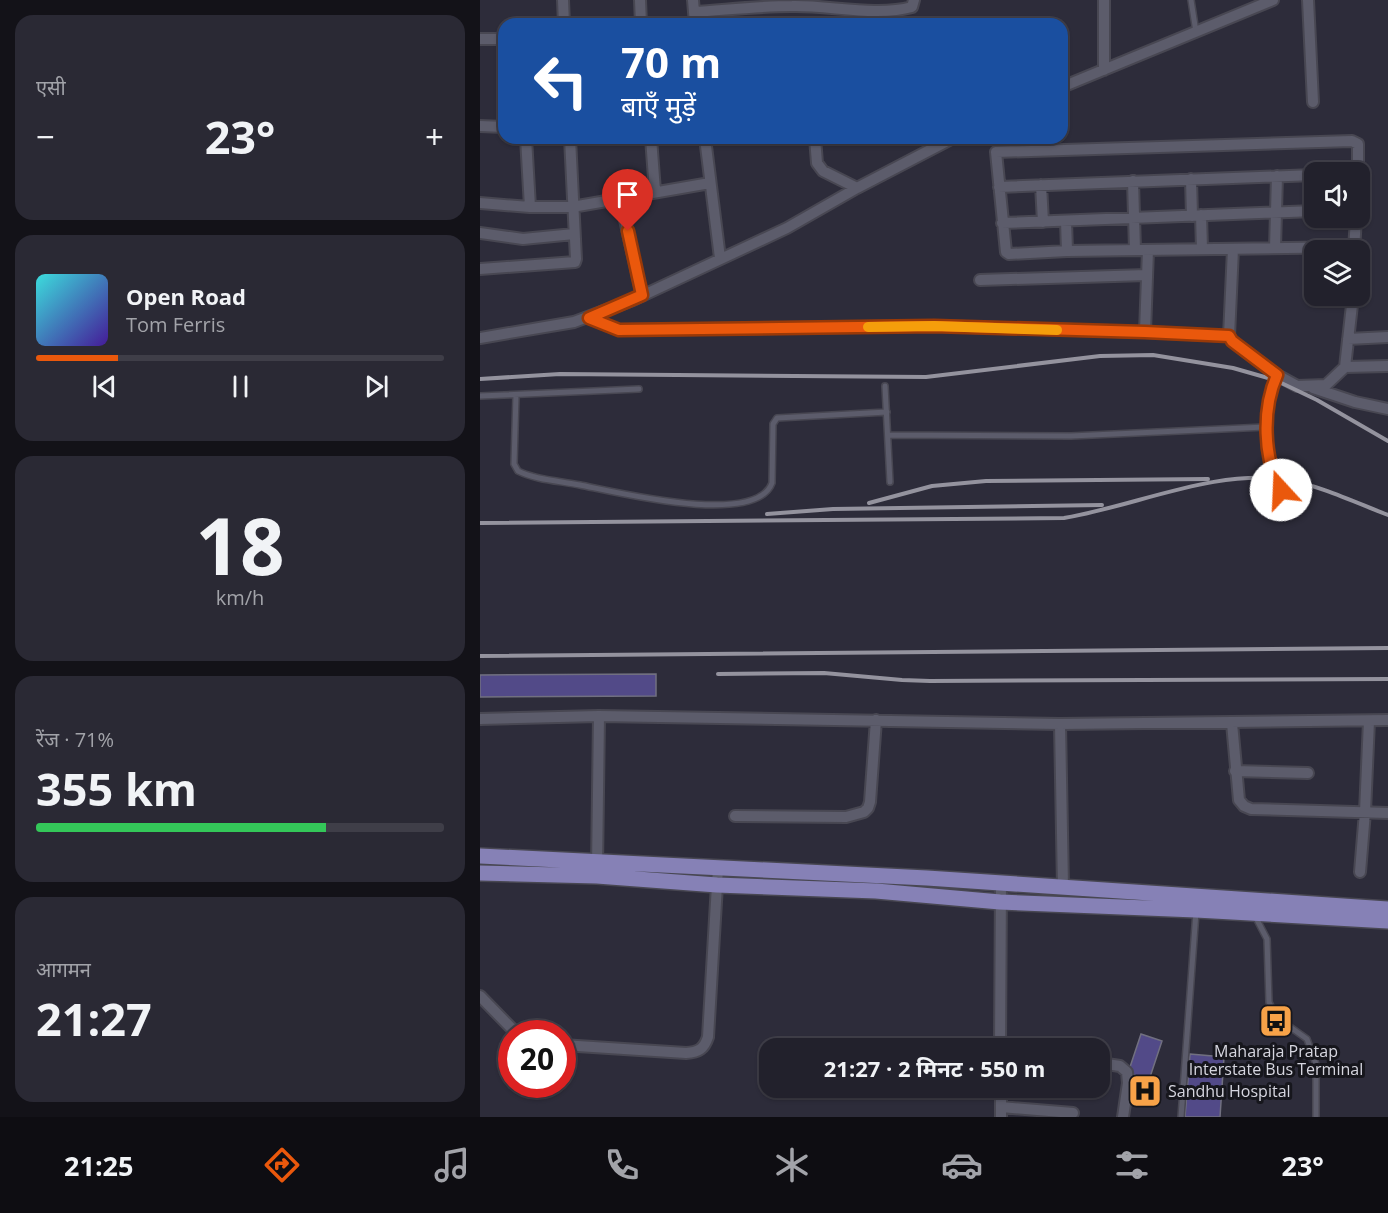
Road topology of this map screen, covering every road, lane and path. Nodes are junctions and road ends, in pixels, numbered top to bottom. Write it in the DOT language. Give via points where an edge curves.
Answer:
graph roads {
  1 [pos="563,0"];
  2 [pos="639,0"];
  3 [pos="693,0"];
  4 [pos="914,0"];
  5 [pos="1104,0"];
  6 [pos="1191,0"];
  7 [pos="1273,0"];
  8 [pos="1308,0"];
  9 [pos="792,3"];
  10 [pos="694,12"];
  11 [pos="564,18"];
  12 [pos="640,18"];
  13 [pos="694,18"];
  14 [pos="1196,32"];
  15 [pos="480,39"];
  16 [pos="498,39"];
  17 [pos="1104,70"];
  18 [pos="1068,85"];
  19 [pos="1314,102"];
  20 [pos="480,126"];
  21 [pos="498,127"];
  22 [pos="526,144"];
  23 [pos="570,144"];
  24 [pos="651,144"];
  25 [pos="706,144"];
  26 [pos="816,144"];
  27 [pos="941,144"];
  28 [pos="1358,162"];
  29 [pos="1304,175"];
  30 [pos="1277,176"];
  31 [pos="1191,179"];
  32 [pos="1133,182"];
  33 [pos="710,183"];
  34 [pos="1041,185"];
  35 [pos="999,187"];
  36 [pos="857,188"];
  37 [pos="655,191"];
  38 [pos="620,198"];
  39 [pos="480,203"];
  40 [pos="530,207"];
  41 [pos="572,207"];
  42 [pos="1304,211"];
  43 [pos="1276,212"];
  44 [pos="1196,215"];
  45 [pos="1133,218"];
  46 [pos="1066,221"];
  47 [pos="1043,222"];
  48 [pos="1002,223"];
  49 [pos="480,233"];
  50 [pos="574,234"];
  51 [pos="1275,248"];
  52 [pos="1304,248"];
  53 [pos="1202,249"];
  54 [pos="1233,249"];
  55 [pos="1067,250"];
  56 [pos="1135,250"];
  57 [pos="1148,250"];
  58 [pos="720,258"];
  59 [pos="480,269"];
  60 [pos="1147,275"];
  61 [pos="980,280"];
  62 [pos="642,295"];
  63 [pos="1352,306"];
  64 [pos="589,318"];
  65 [pos="1145,332"];
  66 [pos="1229,336"];
  67 [pos="1388,337"];
  68 [pos="480,338"];
  69 [pos="1348,339"];
  70 [pos="1388,366"];
  71 [pos="1345,367"];
  72 [pos="1277,375"];
  73 [pos="885,386"];
  74 [pos="1308,386"];
  75 [pos="639,389"];
  76 [pos="516,395"];
  77 [pos="480,396"];
  78 [pos="1388,409"];
  79 [pos="887,412"];
  80 [pos="1265,427"];
  81 [pos="888,435"];
  82 [pos="890,482"];
  83 [pos="1287,502"];
  84 [pos="599,716"];
  85 [pos="480,719"];
  86 [pos="876,720"];
  87 [pos="1388,720"];
  88 [pos="1369,721"];
  89 [pos="1232,723"];
  90 [pos="1060,724"];
  91 [pos="1235,771"];
  92 [pos="1308,773"];
  93 [pos="1365,812"];
  94 [pos="1388,813"];
  95 [pos="735,816"];
  96 [pos="480,856"];
  97 [pos="718,868"];
  98 [pos="597,869"];
  99 [pos="1360,872"];
  100 [pos="480,873"];
  101 [pos="1001,883"];
  102 [pos="717,885"];
  103 [pos="1063,887"];
  104 [pos="1000,902"];
  105 [pos="1197,903"];
  106 [pos="1253,906"];
  107 [pos="1388,909"];
  108 [pos="1388,921"];
  109 [pos="480,996"];
  110 [pos="503,1020"];
  111 [pos="1000,1038"];
  112 [pos="576,1046"];
  113 [pos="1110,1064"];
  114 [pos="1001,1112"];
  115 [pos="1073,1113"];
  116 [pos="1316,1116"];
  117 [pos="1123,1117"];
  118 [pos="1181,1117"];
  1 -- 11 [label="street"];
  2 -- 12 [label="street"];
  3 -- 10 [label="street"];
  4 -- 9 [label="street" via="910,8 878,10"];
  5 -- 17 [label="street"];
  6 -- 14 [label="lane"];
  7 -- 14 [label="street"];
  8 -- 19 [label="street"];
  9 -- 10 [label="street"];
  10 -- 13 [label="street"];
  14 -- 17 [label="street"];
  15 -- 16 [label="street"];
  17 -- 18 [label="street"];
  20 -- 21 [label="street"];
  22 -- 40 [label="street"];
  23 -- 41 [label="street"];
  24 -- 37 [label="street"];
  25 -- 33 [label="street"];
  26 -- 36 [label="street" via="819,167"];
  27 -- 36 [label="street"];
  28 -- 35 [label="street" via="1358,144 1352,141 996,152"];
  29 -- 30 [label="street"];
  30 -- 31 [label="street"];
  30 -- 43 [label="street"];
  31 -- 32 [label="street"];
  31 -- 44 [label="street"];
  32 -- 34 [label="street"];
  32 -- 45 [label="street"];
  33 -- 37 [label="street"];
  33 -- 58 [label="street"];
  34 -- 35 [label="street"];
  34 -- 47 [label="street"];
  35 -- 48 [label="street"];
  36 -- 58 [label="street" via="787,228"];
  37 -- 38 [label="street"];
  38 -- 41 [label="street"];
  38 -- 62 [label="street"];
  39 -- 40 [label="street"];
  40 -- 41 [label="street"];
  41 -- 50 [label="street"];
  42 -- 43 [label="street"];
  43 -- 44 [label="street"];
  43 -- 51 [label="street"];
  44 -- 45 [label="street"];
  44 -- 53 [label="street"];
  45 -- 46 [label="street"];
  45 -- 56 [label="street"];
  46 -- 47 [label="street"];
  46 -- 55 [label="street"];
  47 -- 48 [label="street"];
  48 -- 55 [label="street" via="1009,254"];
  49 -- 50 [label="street" via="524,239"];
  50 -- 59 [label="street" via="576,259 572,264"];
  51 -- 52 [label="street"];
  51 -- 54 [label="street"];
  53 -- 54 [label="street"];
  53 -- 57 [label="street"];
  54 -- 66 [label="street"];
  55 -- 56 [label="street"];
  56 -- 57 [label="street"];
  57 -- 60 [label="street"];
  58 -- 62 [label="street"];
  60 -- 61 [label="street"];
  60 -- 65 [label="street"];
  62 -- 64 [label="street"];
  63 -- 69 [label="street"];
  64 -- 65 [label="street" via="619,330 934,326"];
  64 -- 68 [label="street"];
  65 -- 66 [label="street"];
  66 -- 72 [label="street"];
  67 -- 69 [label="street"];
  69 -- 71 [label="street"];
  70 -- 71 [label="street"];
  71 -- 74 [label="street" via="1326,385"];
  72 -- 74 [label="street" via="1297,386"];
  72 -- 80 [label="lane"];
  73 -- 79 [label="lane"];
  74 -- 78 [label="street"];
  75 -- 76 [label="lane"];
  76 -- 77 [label="lane"];
  76 -- 79 [label="lane" via="514,464 518,471 657,501 714,505 750,501 770,489 773,424 777,418"];
  79 -- 81 [label="lane"];
  80 -- 81 [label="lane" via="1071,436"];
  80 -- 83 [label="lane" via="1274,478"];
  81 -- 82 [label="lane"];
  84 -- 85 [label="street"];
  84 -- 86 [label="street"];
  84 -- 98 [label="street"];
  86 -- 90 [label="street"];
  86 -- 95 [label="street" via="870,802 864,812 846,817"];
  87 -- 88 [label="street"];
  88 -- 89 [label="street"];
  88 -- 93 [label="street"];
  89 -- 90 [label="street"];
  89 -- 91 [label="street"];
  90 -- 103 [label="street"];
  91 -- 92 [label="street"];
  91 -- 93 [label="street" via="1239,800 1251,809"];
  93 -- 94 [label="street"];
  93 -- 99 [label="street"];
  96 -- 98 [label="main road"];
  97 -- 98 [label="main road"];
  97 -- 101 [label="main road"];
  97 -- 102 [label="street"];
  98 -- 100 [label="main road"];
  98 -- 102 [label="main road"];
  101 -- 103 [label="main road"];
  101 -- 104 [label="street"];
  102 -- 104 [label="main road" via="876,891"];
  102 -- 112 [label="street" via="708,1036 701,1050 686,1053"];
  103 -- 105 [label="main road"];
  104 -- 105 [label="main road"];
  104 -- 111 [label="street"];
  105 -- 106 [label="main road"];
  105 -- 118 [label="lane"];
  106 -- 107 [label="main road"];
  106 -- 108 [label="main road"];
  106 -- 116 [label="lane" via="1267,939 1269,1002 1276,1017 1307,1039 1316,1064"];
  109 -- 110 [label="street"];
  113 -- 117 [label="street" via="1127,1072"];
  114 -- 115 [label="street"];
}
